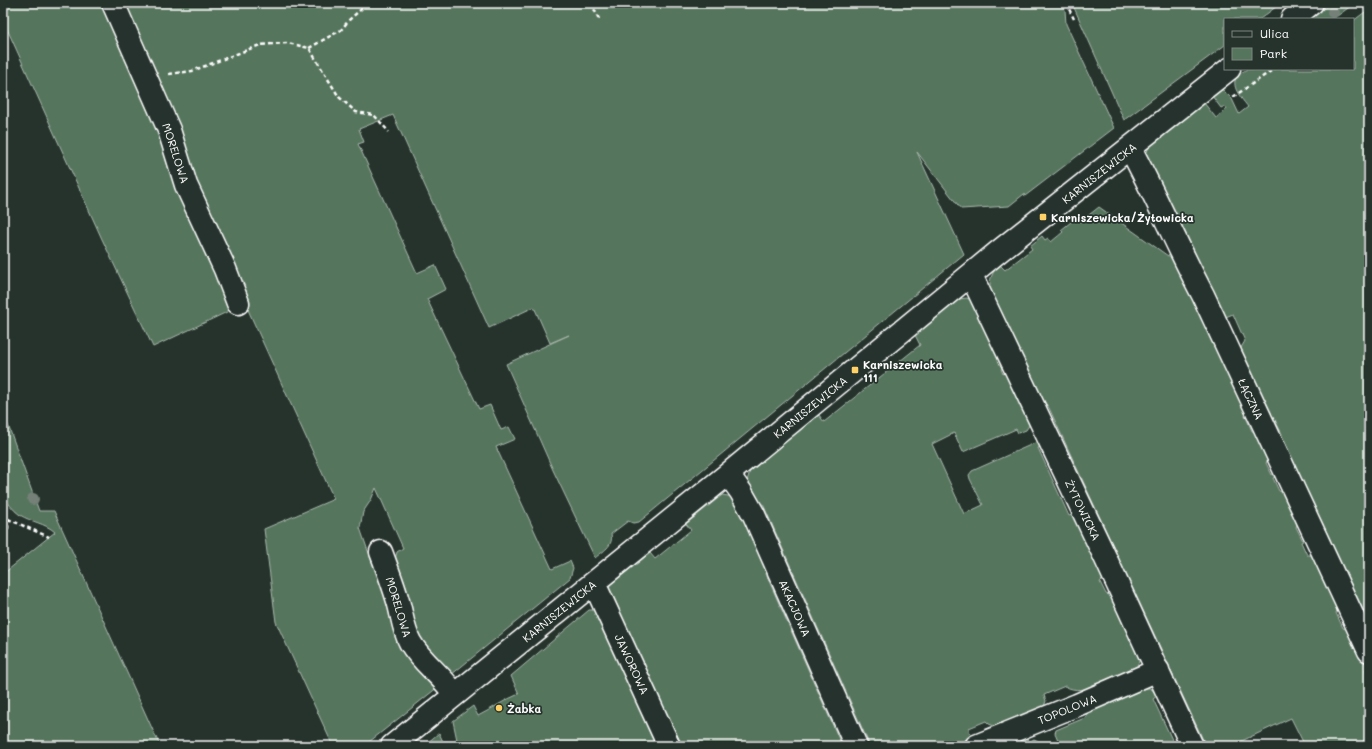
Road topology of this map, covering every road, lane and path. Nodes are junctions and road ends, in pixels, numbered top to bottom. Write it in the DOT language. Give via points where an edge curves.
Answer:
graph roads {
  1 [pos="113,3"];
  2 [pos="368,3"];
  3 [pos="591,3"];
  4 [pos="1066,3"];
  5 [pos="1312,3"];
  6 [pos="1293,18"];
  7 [pos="1074,19"];
  8 [pos="600,21"];
  9 [pos="309,48"];
  10 [pos="1228,70"];
  11 [pos="146,76"];
  12 [pos="389,132"];
  13 [pos="1130,148"];
  14 [pos="971,275"];
  15 [pos="238,303"];
  16 [pos="728,474"];
  17 [pos="3,512"];
  18 [pos="8,520"];
  19 [pos="49,537"];
  20 [pos="3,540"];
  21 [pos="381,552"];
  22 [pos="594,583"];
  23 [pos="1369,651"];
  24 [pos="1158,670"];
  25 [pos="455,695"];
  26 [pos="392,746"];
  27 [pos="669,746"];
  28 [pos="856,746"];
  29 [pos="976,746"];
  30 [pos="1192,746"];
  1 -- 11 [label="street, MORELOWA"];
  2 -- 9 [label="path" via="341,30"];
  3 -- 8 [label="path"];
  4 -- 7 [label="path"];
  5 -- 6 [label="street"];
  9 -- 11 [label="path" via="288,43 260,45 192,71"];
  9 -- 12 [label="path" via="339,97 356,112 374,115"];
  10 -- 13 [label="street, KARNISZEWICKA"];
  11 -- 15 [label="street, MORELOWA" via="169,130 186,185"];
  13 -- 14 [label="street, KARNISZEWICKA"];
  13 -- 23 [label="street, ŁĄCZNA" via="1203,295"];
  14 -- 16 [label="street, KARNISZEWICKA"];
  14 -- 24 [label="street, ŻYTOWICKA"];
  16 -- 22 [label="street, KARNISZEWICKA"];
  16 -- 28 [label="street, AKACJOWA" via="754,516"];
  17 -- 18 [label="path"];
  18 -- 19 [label="path"];
  18 -- 20 [label="path"];
  21 -- 25 [label="street, MORELOWA" via="399,602 409,641"];
  22 -- 25 [label="street, KARNISZEWICKA"];
  22 -- 27 [label="street, JAWOROWA"];
  24 -- 29 [label="street, TOPOLOWA"];
  24 -- 30 [label="street, ŻYTOWICKA"];
  25 -- 26 [label="street, KARNISZEWICKA"];
}
